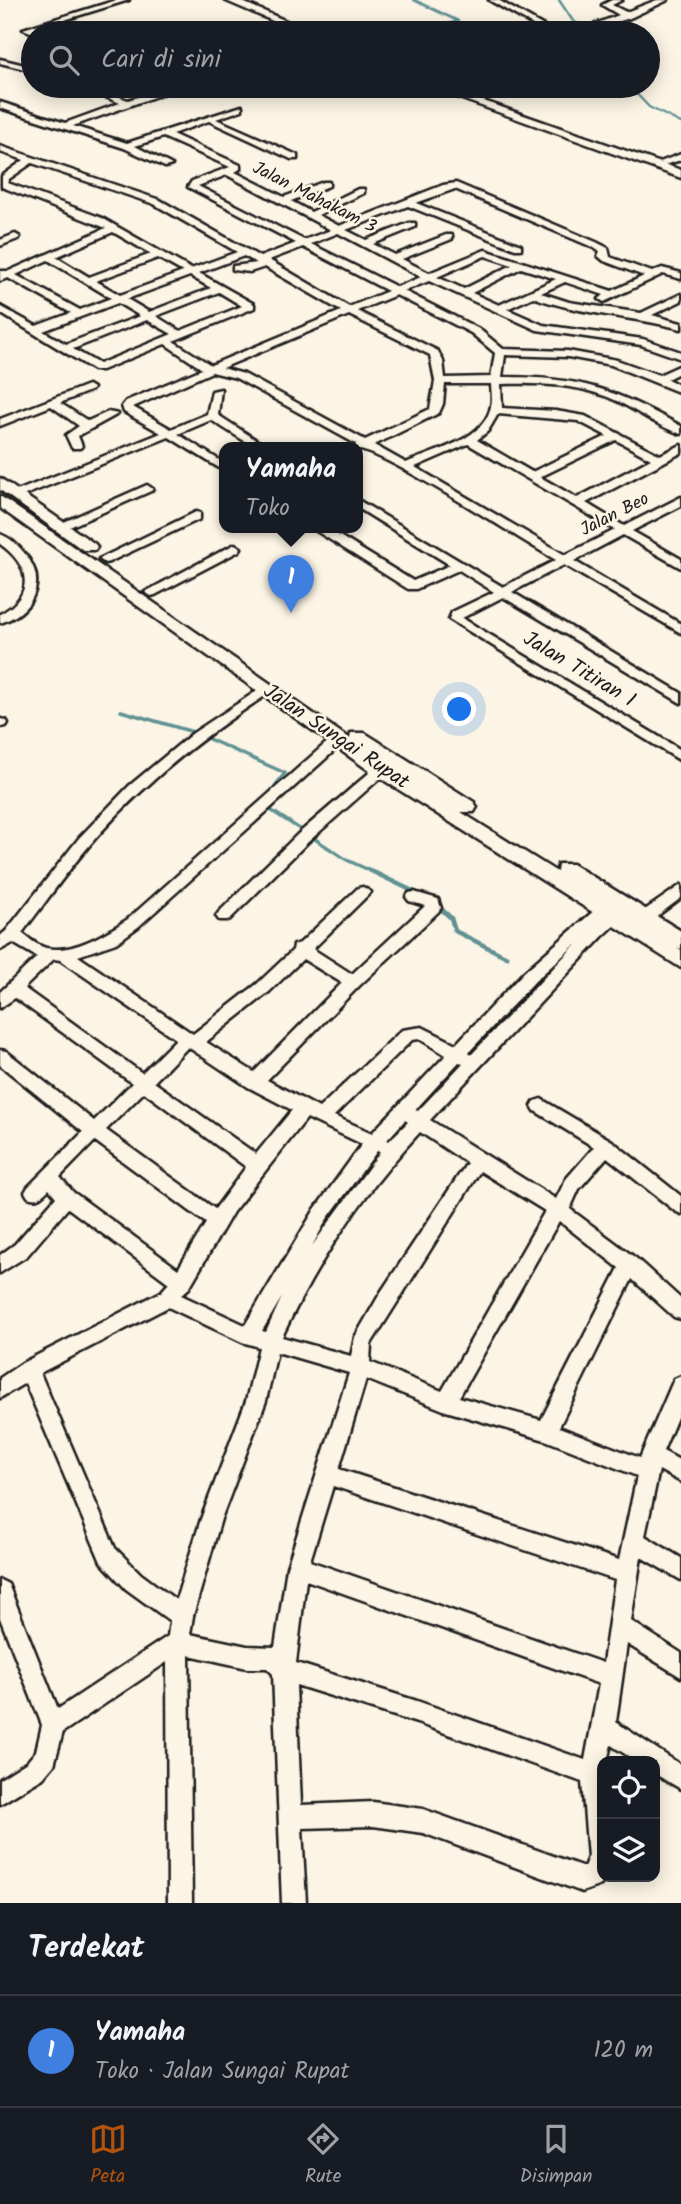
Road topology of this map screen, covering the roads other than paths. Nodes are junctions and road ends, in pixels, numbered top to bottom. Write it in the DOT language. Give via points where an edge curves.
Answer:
graph roads {
  1 [pos="125,0"];
  2 [pos="218,0"];
  3 [pos="494,0"];
  4 [pos="501,0"];
  5 [pos="618,0"];
  6 [pos="664,0"];
  7 [pos="235,1"];
  8 [pos="627,16"];
  9 [pos="54,21"];
  10 [pos="265,21"];
  11 [pos="281,21"];
  12 [pos="531,21"];
  13 [pos="613,21"];
  14 [pos="0,61"];
  15 [pos="21,66"];
  16 [pos="114,98"];
  17 [pos="142,98"];
  18 [pos="465,98"];
  19 [pos="480,98"];
  20 [pos="127,103"];
  21 [pos="0,105"];
  22 [pos="239,108"];
  23 [pos="208,118"];
  24 [pos="65,126"];
  25 [pos="164,134"];
  26 [pos="127,146"];
  27 [pos="0,149"];
  28 [pos="294,157"];
  29 [pos="681,157"];
  30 [pos="31,159"];
  31 [pos="664,162"];
  32 [pos="168,165"];
  33 [pos="681,167"];
  34 [pos="233,170"];
  35 [pos="681,174"];
  36 [pos="257,175"];
  37 [pos="268,181"];
  38 [pos="327,184"];
  39 [pos="256,186"];
  40 [pos="361,191"];
  41 [pos="283,201"];
  42 [pos="408,203"];
  43 [pos="312,215"];
  44 [pos="412,225"];
  45 [pos="113,228"];
  46 [pos="340,229"];
  47 [pos="15,237"];
  48 [pos="449,237"];
  49 [pos="0,243"];
  50 [pos="303,243"];
  51 [pos="367,243"];
  52 [pos="518,247"];
  53 [pos="245,251"];
  54 [pos="159,254"];
  55 [pos="47,256"];
  56 [pos="396,258"];
  57 [pos="264,262"];
  58 [pos="520,265"];
  59 [pos="236,268"];
  60 [pos="189,271"];
  61 [pos="3,274"];
  62 [pos="654,276"];
  63 [pos="681,276"];
  64 [pos="429,277"];
  65 [pos="564,279"];
  66 [pos="90,280"];
  67 [pos="218,289"];
  68 [pos="396,291"];
  69 [pos="464,293"];
  70 [pos="533,294"];
  71 [pos="614,295"];
  72 [pos="120,297"];
  73 [pos="681,297"];
  74 [pos="586,308"];
  75 [pos="0,309"];
  76 [pos="347,310"];
  77 [pos="497,310"];
  78 [pos="78,313"];
  79 [pos="148,316"];
  80 [pos="642,316"];
  81 [pos="681,326"];
  82 [pos="35,330"];
  83 [pos="180,335"];
  84 [pos="168,342"];
  85 [pos="65,348"];
  86 [pos="500,352"];
  87 [pos="241,356"];
  88 [pos="681,356"];
  89 [pos="208,368"];
  90 [pos="681,368"];
  91 [pos="240,376"];
  92 [pos="659,379"];
  93 [pos="440,381"];
  94 [pos="496,382"];
  95 [pos="88,388"];
  96 [pos="681,390"];
  97 [pos="218,391"];
  98 [pos="52,402"];
  99 [pos="495,411"];
  100 [pos="112,414"];
  101 [pos="212,416"];
  102 [pos="0,423"];
  103 [pos="86,426"];
  104 [pos="681,431"];
  105 [pos="170,433"];
  106 [pos="618,435"];
  107 [pos="468,440"];
  108 [pos="254,442"];
  109 [pos="355,442"];
  110 [pos="76,446"];
  111 [pos="363,446"];
  112 [pos="363,446"];
  113 [pos="681,448"];
  114 [pos="660,459"];
  115 [pos="219,464"];
  116 [pos="406,467"];
  117 [pos="532,476"];
  118 [pos="0,483"];
  119 [pos="147,489"];
  120 [pos="681,500"];
  121 [pos="577,503"];
  122 [pos="6,504"];
  123 [pos="363,506"];
  124 [pos="196,516"];
  125 [pos="61,526"];
  126 [pos="622,530"];
  127 [pos="326,533"];
  128 [pos="0,538"];
  129 [pos="235,548"];
  130 [pos="105,559"];
  131 [pos="679,560"];
  132 [pos="565,561"];
  133 [pos="458,566"];
  134 [pos="151,592"];
  135 [pos="503,592"];
  136 [pos="0,619"];
  137 [pos="455,619"];
  138 [pos="681,629"];
  139 [pos="266,689"];
  140 [pos="681,699"];
  141 [pos="338,740"];
  142 [pos="679,752"];
  143 [pos="382,770"];
  144 [pos="681,890"];
  145 [pos="363,892"];
  146 [pos="414,897"];
  147 [pos="615,909"];
  148 [pos="224,916"];
  149 [pos="644,918"];
  150 [pos="6,940"];
  151 [pos="681,941"];
  152 [pos="300,949"];
  153 [pos="64,955"];
  154 [pos="47,956"];
  155 [pos="681,960"];
  156 [pos="353,982"];
  157 [pos="14,989"];
  158 [pos="0,1002"];
  159 [pos="191,1040"];
  160 [pos="457,1054"];
  161 [pos="0,1056"];
  162 [pos="476,1063"];
  163 [pos="254,1082"];
  164 [pos="143,1084"];
  165 [pos="541,1106"];
  166 [pos="405,1111"];
  167 [pos="312,1114"];
  168 [pos="420,1123"];
  169 [pos="94,1131"];
  170 [pos="374,1142"];
  171 [pos="606,1146"];
  172 [pos="392,1150"];
  173 [pos="477,1163"];
  174 [pos="257,1165"];
  175 [pos="48,1176"];
  176 [pos="34,1192"];
  177 [pos="67,1197"];
  178 [pos="681,1206"];
  179 [pos="556,1209"];
  180 [pos="217,1221"];
  181 [pos="0,1265"];
  182 [pos="630,1265"];
  183 [pos="182,1282"];
  184 [pos="168,1298"];
  185 [pos="681,1311"];
  186 [pos="249,1336"];
  187 [pos="270,1343"];
  188 [pos="360,1367"];
  189 [pos="29,1369"];
  190 [pos="681,1385"];
  191 [pos="0,1389"];
  192 [pos="446,1402"];
  193 [pos="545,1431"];
  194 [pos="650,1463"];
  195 [pos="681,1472"];
  196 [pos="328,1475"];
  197 [pos="635,1542"];
  198 [pos="298,1567"];
  199 [pos="681,1570"];
  200 [pos="627,1573"];
  201 [pos="0,1591"];
  202 [pos="182,1616"];
  203 [pos="620,1626"];
  204 [pos="178,1642"];
  205 [pos="681,1666"];
  206 [pos="285,1670"];
  207 [pos="611,1677"];
  208 [pos="53,1725"];
  209 [pos="604,1727"];
  210 [pos="593,1774"];
  211 [pos="681,1778"];
  212 [pos="0,1792"];
  213 [pos="289,1817"];
  214 [pos="180,1903"];
  215 [pos="294,1903"];
  1 -- 9 [label="street"];
  2 -- 10 [label="main road"];
  3 -- 4 [label="street"];
  3 -- 12 [label="street"];
  5 -- 8 [label="street" via="606,5"];
  6 -- 8 [label="street"];
  7 -- 11 [label="main road"];
  8 -- 13 [label="street"];
  14 -- 15 [label="street"];
  16 -- 20 [label="street"];
  17 -- 20 [label="street"];
  18 -- 35 [label="main road"];
  19 -- 31 [label="main road"];
  20 -- 24 [label="street"];
  21 -- 24 [label="street"];
  22 -- 23 [label="street"];
  23 -- 25 [label="street"];
  23 -- 28 [label="street"];
  24 -- 26 [label="street"];
  25 -- 26 [label="street"];
  25 -- 34 [label="street, Jalan Mahakam 3"];
  26 -- 32 [label="street"];
  27 -- 30 [label="street"];
  29 -- 31 [label="street"];
  30 -- 45 [label="street" via="5,178 5,185"];
  30 -- 53 [label="street" via="157,202"];
  31 -- 33 [label="main road"];
  34 -- 36 [label="street"];
  34 -- 39 [label="street, Jalan Mahakam 3"];
  34 -- 50 [label="street" via="193,187"];
  37 -- 39 [label="street"];
  38 -- 41 [label="street"];
  39 -- 41 [label="street, Jalan Mahakam 3"];
  40 -- 43 [label="street"];
  41 -- 43 [label="street, Jalan Mahakam 3"];
  42 -- 46 [label="street"];
  42 -- 52 [label="street"];
  42 -- 62 [label="street" via="456,186 593,244 605,250 607,259"];
  43 -- 46 [label="street, Jalan Mahakam 3"];
  44 -- 51 [label="street"];
  45 -- 54 [label="street"];
  45 -- 55 [label="street"];
  46 -- 50 [label="street"];
  46 -- 51 [label="street, Jalan Mahakam 3"];
  47 -- 49 [label="street"];
  48 -- 56 [label="street"];
  50 -- 57 [label="street"];
  50 -- 68 [label="street"];
  51 -- 56 [label="street, Jalan Mahakam 3"];
  53 -- 57 [label="street"];
  53 -- 60 [label="street"];
  54 -- 60 [label="street"];
  54 -- 66 [label="street"];
  55 -- 61 [label="street"];
  55 -- 66 [label="street"];
  56 -- 64 [label="street, Jalan Mahakam 3"];
  57 -- 59 [label="street"];
  57 -- 76 [label="street"];
  58 -- 64 [label="street" via="485,253"];
  58 -- 65 [label="street"];
  58 -- 69 [label="street"];
  60 -- 67 [label="street"];
  60 -- 72 [label="street"];
  61 -- 78 [label="street"];
  62 -- 63 [label="street" via="664,271"];
  62 -- 71 [label="street"];
  64 -- 68 [label="street"];
  64 -- 69 [label="street, Jalan Mahakam 3"];
  65 -- 70 [label="street"];
  65 -- 71 [label="street"];
  66 -- 72 [label="street"];
  67 -- 79 [label="street"];
  67 -- 83 [label="street" via="249,307"];
  68 -- 76 [label="street"];
  68 -- 86 [label="street" via="475,331"];
  69 -- 77 [label="street, Jalan Mahakam 3"];
  70 -- 74 [label="street" via="564,306"];
  70 -- 77 [label="street"];
  71 -- 74 [label="street"];
  72 -- 78 [label="street"];
  72 -- 79 [label="street"];
  73 -- 80 [label="street"];
  74 -- 80 [label="street"];
  75 -- 82 [label="street"];
  76 -- 87 [label="street"];
  76 -- 93 [label="street" via="434,353"];
  77 -- 88 [label="street, Jalan Mahakam 3" via="541,328 656,345"];
  78 -- 82 [label="street"];
  79 -- 83 [label="street"];
  79 -- 85 [label="street"];
  80 -- 81 [label="street"];
  82 -- 85 [label="street"];
  83 -- 84 [label="street"];
  84 -- 85 [label="street" via="99,368"];
  84 -- 89 [label="street"];
  86 -- 92 [label="street" via="579,356 613,362"];
  86 -- 94 [label="street"];
  87 -- 89 [label="street"];
  87 -- 91 [label="street"];
  89 -- 91 [label="street"];
  89 -- 105 [label="street" via="127,406"];
  90 -- 92 [label="street"];
  91 -- 109 [label="street"];
  92 -- 96 [label="street"];
  93 -- 94 [label="street"];
  93 -- 111 [label="street" via="435,411"];
  94 -- 99 [label="street"];
  94 -- 104 [label="street" via="585,387 612,395"];
  95 -- 98 [label="street"];
  97 -- 101 [label="street"];
  98 -- 102 [label="street"];
  98 -- 103 [label="street"];
  99 -- 106 [label="street" via="580,418"];
  99 -- 107 [label="street" via="484,429"];
  100 -- 103 [label="street"];
  101 -- 105 [label="street"];
  101 -- 108 [label="street"];
  103 -- 110 [label="street" via="72,435"];
  105 -- 115 [label="street"];
  105 -- 122 [label="street"];
  106 -- 114 [label="street"];
  106 -- 117 [label="street"];
  107 -- 116 [label="street"];
  107 -- 117 [label="street"];
  112 -- 116 [label="street"];
  113 -- 114 [label="street"];
  114 -- 121 [label="street"];
  116 -- 132 [label="street"];
  117 -- 121 [label="street"];
  118 -- 122 [label="main road, Jalan Sungai Rupat"];
  119 -- 125 [label="street"];
  120 -- 126 [label="street, Jalan Beo"];
  121 -- 126 [label="street"];
  122 -- 125 [label="main road, Jalan Sungai Rupat"];
  122 -- 139 [label="main road, Jalan Sungai Rupat"];
  123 -- 133 [label="street"];
  124 -- 130 [label="street"];
  125 -- 130 [label="main road, Jalan Sungai Rupat"];
  126 -- 131 [label="street"];
  126 -- 132 [label="street, Jalan Beo"];
  127 -- 133 [label="street" via="412,586"];
  128 -- 136 [label="street" via="22,557 33,581 19,608"];
  129 -- 134 [label="street"];
  130 -- 134 [label="main road, Jalan Sungai Rupat"];
  132 -- 135 [label="street, Jalan Beo"];
  132 -- 138 [label="street"];
  133 -- 135 [label="street"];
  134 -- 147 [label="main road, Jalan Sungai Rupat"];
  135 -- 137 [label="street, Jalan Beo"];
  135 -- 140 [label="street"];
  137 -- 142 [label="street, Jalan Titiran 1"];
  139 -- 141 [label="main road, Jalan Sungai Rupat"];
  139 -- 150 [label="street" via="169,759 97,827"];
  141 -- 143 [label="main road, Jalan Sungai Rupat"];
  141 -- 153 [label="street" via="133,923 110,939"];
  143 -- 147 [label="main road, Jalan Sungai Rupat"];
  143 -- 148 [label="street" via="303,838"];
  144 -- 149 [label="street"];
  145 -- 152 [label="street"];
  146 -- 156 [label="street" via="433,903 433,908"];
  147 -- 149 [label="main road, Jalan Sungai Rupat"];
  147 -- 155 [label="main road, Jalan Sungai Rupat"];
  147 -- 160 [label="street" via="530,976"];
  147 -- 162 [label="street"];
  149 -- 151 [label="main road, Jalan Sungai Rupat"];
  150 -- 154 [label="street"];
  152 -- 156 [label="street"];
  152 -- 159 [label="street" via="263,988"];
  153 -- 154 [label="street"];
  153 -- 159 [label="street"];
  154 -- 157 [label="street"];
  156 -- 163 [label="street"];
  157 -- 158 [label="street"];
  157 -- 164 [label="street"];
  159 -- 163 [label="street"];
  159 -- 164 [label="street"];
  160 -- 162 [label="street"];
  160 -- 166 [label="street"];
  160 -- 167 [label="street" via="422,1033 408,1034"];
  161 -- 169 [label="street"];
  162 -- 168 [label="street"];
  163 -- 167 [label="street"];
  164 -- 169 [label="street"];
  164 -- 174 [label="street"];
  165 -- 171 [label="street"];
  166 -- 168 [label="street"];
  166 -- 170 [label="street"];
  167 -- 170 [label="street"];
  167 -- 174 [label="street"];
  168 -- 172 [label="street"];
  168 -- 173 [label="street"];
  169 -- 175 [label="street"];
  169 -- 180 [label="street"];
  170 -- 172 [label="street"];
  170 -- 186 [label="street" via="321,1214"];
  171 -- 178 [label="street"];
  171 -- 179 [label="street"];
  172 -- 187 [label="street" via="304,1274"];
  173 -- 179 [label="street"];
  173 -- 188 [label="street" via="362,1343"];
  174 -- 180 [label="street"];
  175 -- 176 [label="street"];
  175 -- 177 [label="street"];
  177 -- 181 [label="street" via="21,1250"];
  177 -- 183 [label="street"];
  179 -- 182 [label="street"];
  179 -- 192 [label="street"];
  180 -- 183 [label="street"];
  182 -- 185 [label="street"];
  182 -- 193 [label="street"];
  183 -- 184 [label="street"];
  184 -- 186 [label="street"];
  184 -- 189 [label="street"];
  186 -- 187 [label="street"];
  187 -- 188 [label="street"];
  187 -- 202 [label="street" via="256,1401 211,1519"];
  188 -- 192 [label="street"];
  188 -- 196 [label="street"];
  189 -- 191 [label="street"];
  189 -- 202 [label="street" via="108,1555 139,1587"];
  190 -- 194 [label="street"];
  192 -- 193 [label="street"];
  193 -- 194 [label="street"];
  194 -- 195 [label="street"];
  194 -- 197 [label="street"];
  196 -- 198 [label="street"];
  196 -- 200 [label="street"];
  197 -- 199 [label="street"];
  197 -- 200 [label="street"];
  198 -- 206 [label="street"];
  198 -- 207 [label="street"];
  200 -- 203 [label="street"];
  201 -- 208 [label="street"];
  202 -- 204 [label="street"];
  203 -- 205 [label="street"];
  203 -- 207 [label="street"];
  204 -- 206 [label="street" via="247,1657 272,1657"];
  204 -- 208 [label="street"];
  204 -- 214 [label="street"];
  206 -- 210 [label="street"];
  206 -- 213 [label="street"];
  207 -- 209 [label="street"];
  208 -- 212 [label="street" via="46,1757 35,1770"];
  209 -- 210 [label="street"];
  209 -- 211 [label="street"];
  210 -- 213 [label="street" via="600,1857 588,1880 397,1814"];
  213 -- 215 [label="street"];
}
